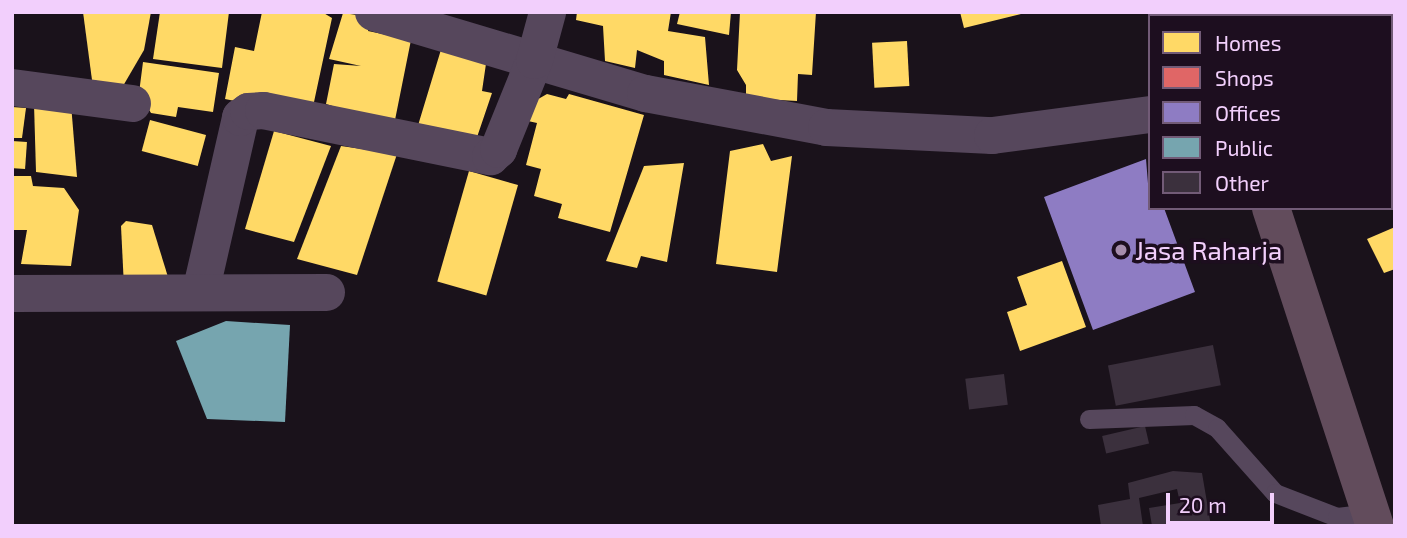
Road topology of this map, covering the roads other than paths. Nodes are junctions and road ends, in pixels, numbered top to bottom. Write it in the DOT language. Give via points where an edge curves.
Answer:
graph roads {
  1 [pos="373,12"];
  2 [pos="547,12"];
  3 [pos="534,60"];
  4 [pos="12,87"];
  5 [pos="132,103"];
  6 [pos="1148,114"];
  7 [pos="1273,210"];
  8 [pos="200,292"];
  9 [pos="326,292"];
  10 [pos="12,293"];
  11 [pos="1089,419"];
  12 [pos="1380,515"];
  1 -- 3 [label="street"];
  2 -- 3 [label="street"];
  3 -- 6 [label="street" via="645,93 826,127 992,135"];
  3 -- 8 [label="street" via="498,149 490,156 248,111 237,127"];
  4 -- 5 [label="street"];
  7 -- 12 [label="highway"];
  8 -- 9 [label="street"];
  8 -- 10 [label="street"];
  11 -- 12 [label="lane" via="1194,415 1217,428 1275,494 1336,517"];
}
